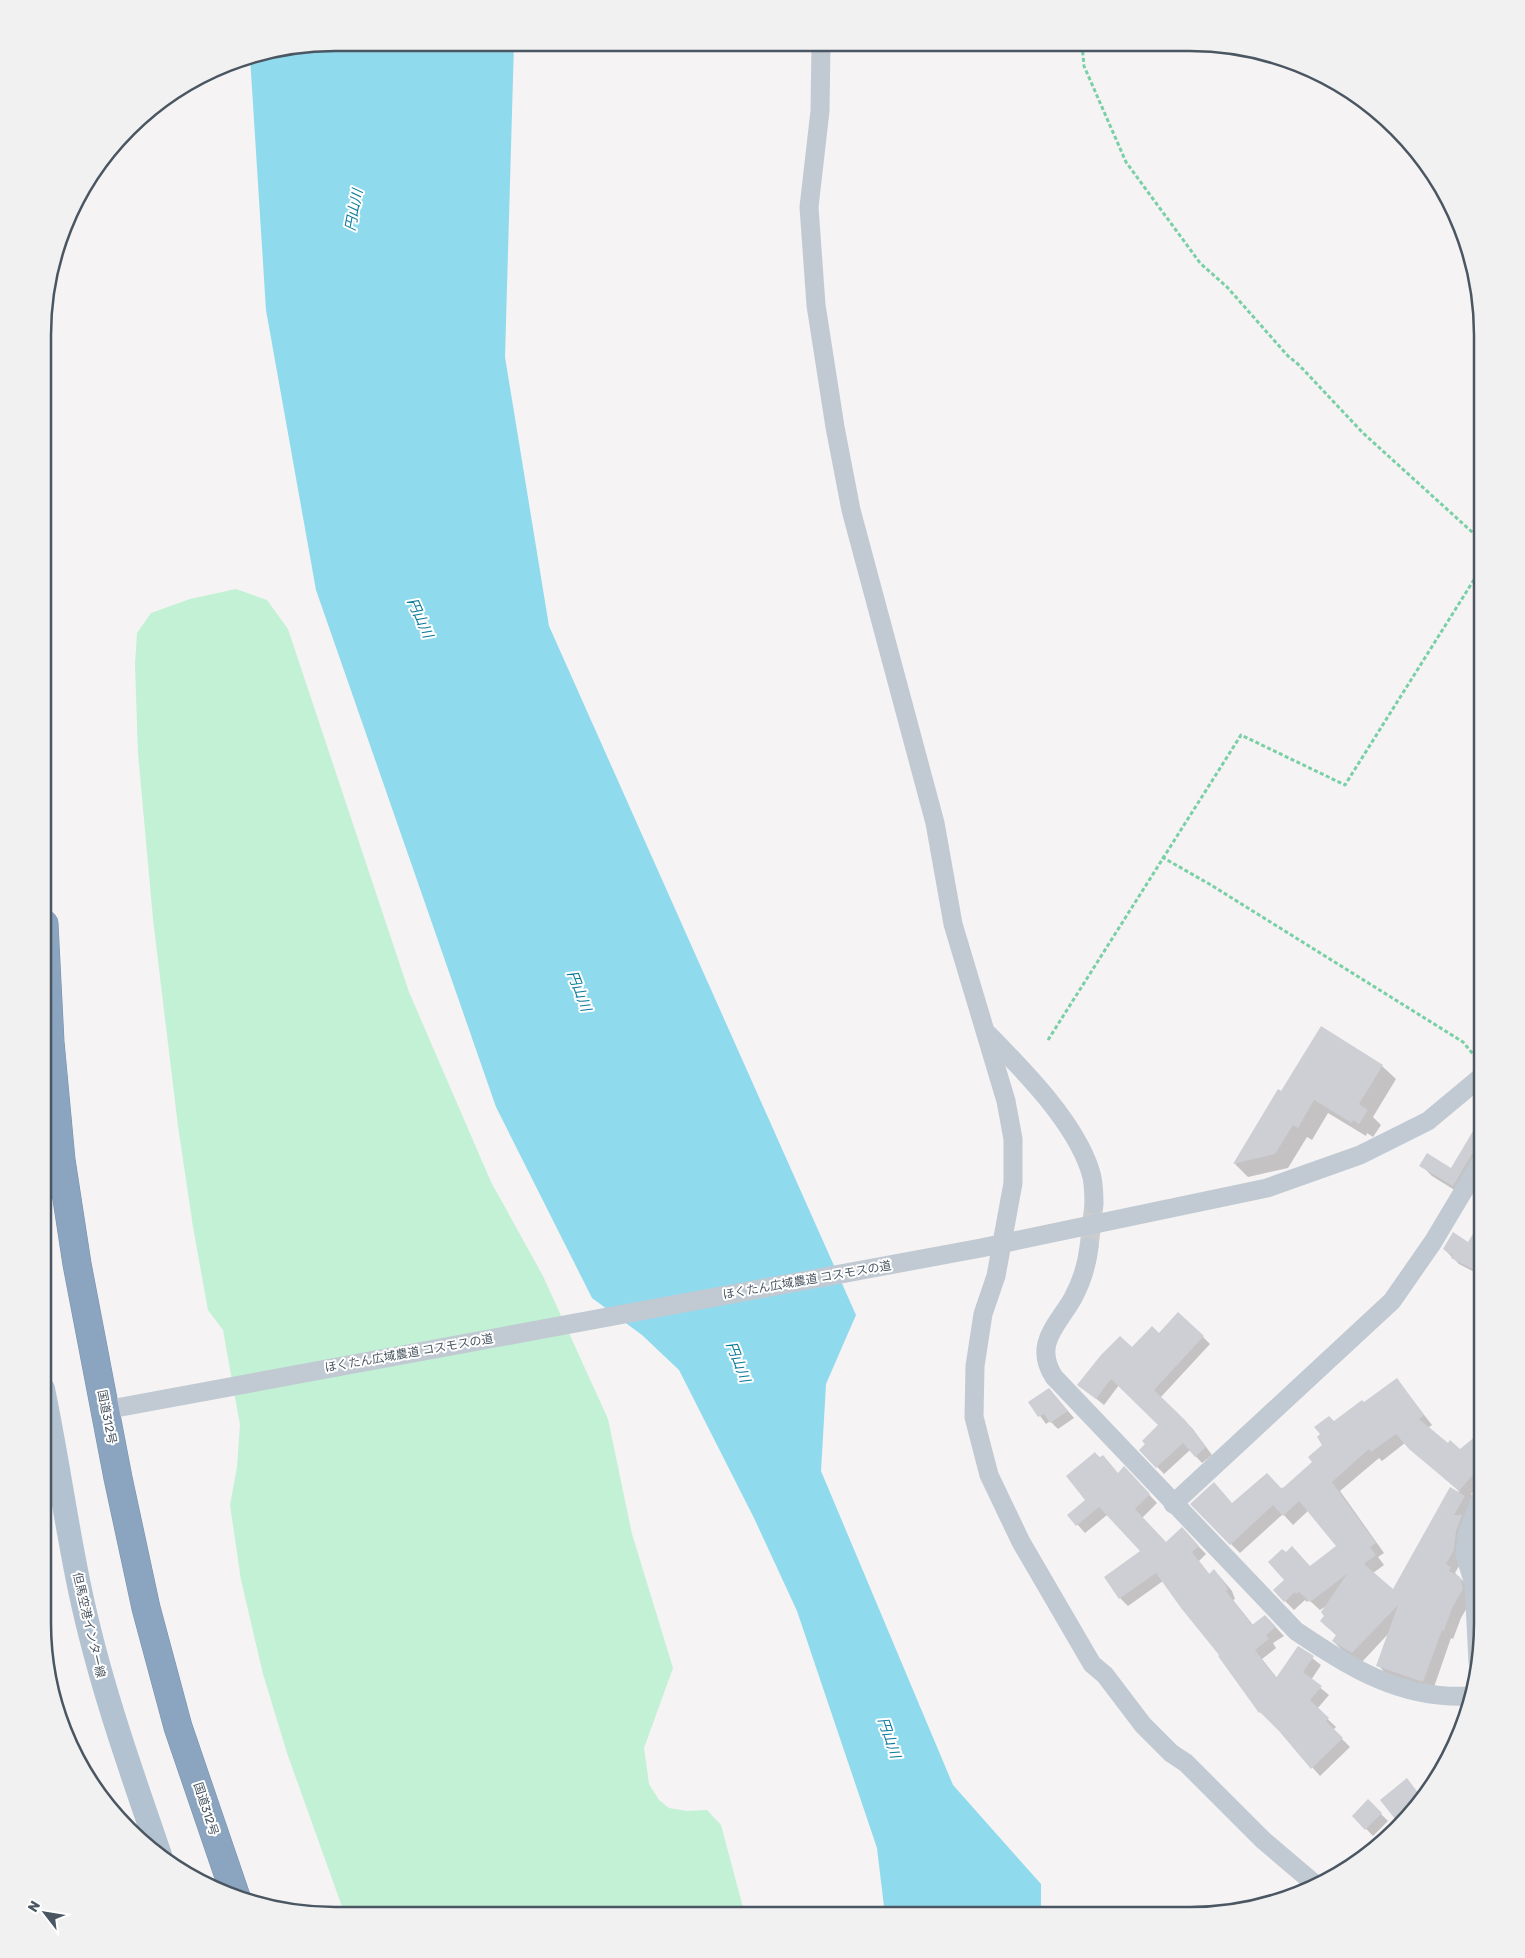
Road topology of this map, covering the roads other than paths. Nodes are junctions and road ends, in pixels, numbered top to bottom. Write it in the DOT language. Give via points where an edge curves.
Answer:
graph roads {
  1 [pos="821,51"];
  2 [pos="986,1032"];
  3 [pos="51,1053"];
  4 [pos="1474,1083"];
  5 [pos="1474,1173"];
  6 [pos="1094,1204"];
  7 [pos="1001,1244"];
  8 [pos="1090,1247"];
  9 [pos="105,1410"];
  10 [pos="51,1425"];
  11 [pos="1173,1504"];
  12 [pos="1474,1518"];
  13 [pos="1474,1584"];
  14 [pos="1464,1696"];
  15 [pos="156,1842"];
  16 [pos="1310,1880"];
  17 [pos="233,1887"];
  1 -- 2 [label="street" via="820,111 810,207 816,305 835,427 851,510 935,823 953,924"];
  2 -- 6 [label="street" via="1043,1095 1082,1148 1091,1172"];
  2 -- 7 [label="street" via="1006,1101 1013,1139 1013,1183"];
  3 -- 9 [label="highway, 国道312号" via="61,1160"];
  4 -- 7 [label="street, ほくたん広域農道 コスモスの道" via="1428,1121 1360,1155 1268,1188"];
  5 -- 11 [label="street" via="1392,1301"];
  7 -- 9 [label="street, ほくたん広域農道 コスモスの道"];
  7 -- 16 [label="street" via="975,1366 974,1417 989,1475 1020,1542 1092,1664 1143,1725 1263,1840"];
  8 -- 11 [label="street" via="1083,1276 1048,1340 1047,1366"];
  9 -- 17 [label="highway, 国道312号" via="146,1608 178,1727"];
  10 -- 15 [label="main road, 但馬空港インター線" via="80,1590 106,1697"];
  11 -- 14 [label="street" via="1296,1631 1343,1663 1408,1689"];
  12 -- 13 [label="street" via="1465,1555"];
}
